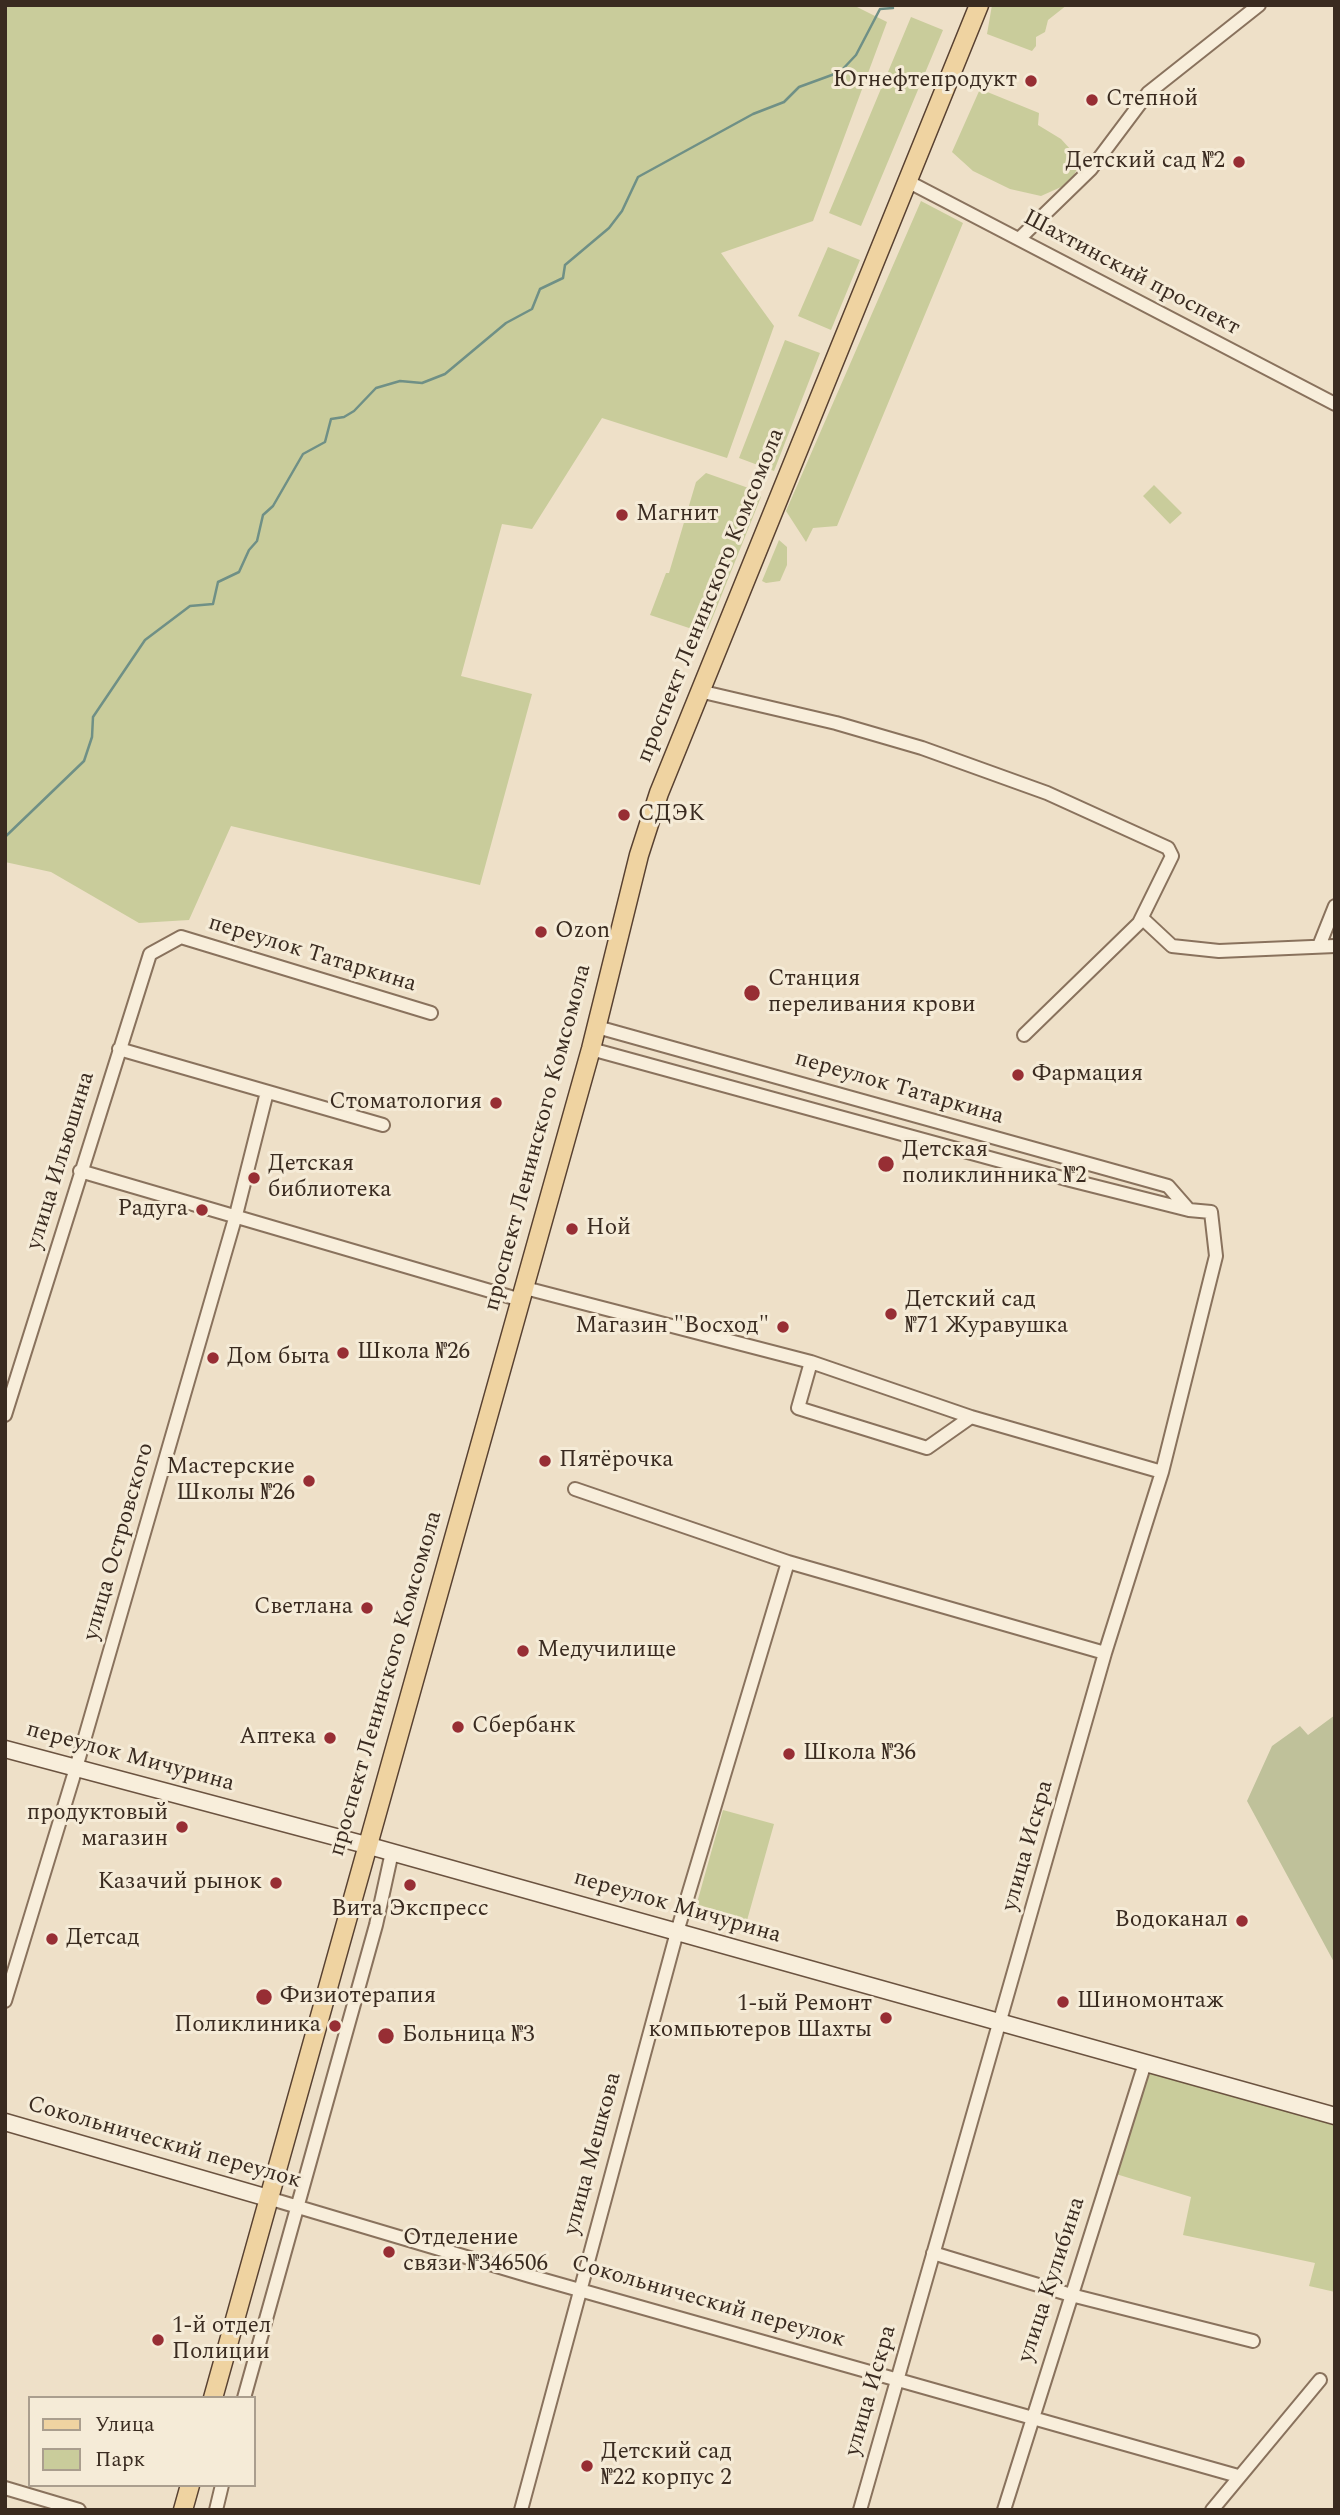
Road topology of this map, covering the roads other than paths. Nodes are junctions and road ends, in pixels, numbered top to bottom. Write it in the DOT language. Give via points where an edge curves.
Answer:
graph roads {
  1 [pos="979,5"];
  2 [pos="1259,5"];
  3 [pos="908,181"];
  4 [pos="1019,239"];
  5 [pos="1335,404"];
  6 [pos="699,691"];
  7 [pos="1335,905"];
  8 [pos="1142,918"];
  9 [pos="181,937"];
  10 [pos="1319,946"];
  11 [pos="1335,946"];
  12 [pos="431,1013"];
  13 [pos="597,1027"];
  14 [pos="1024,1035"];
  15 [pos="591,1048"];
  16 [pos="119,1049"];
  17 [pos="267,1092"];
  18 [pos="383,1125"];
  19 [pos="80,1171"];
  20 [pos="1189,1210"];
  21 [pos="236,1215"];
  22 [pos="523,1294"];
  23 [pos="811,1362"];
  24 [pos="5,1415"];
  25 [pos="971,1417"];
  26 [pos="1162,1472"];
  27 [pos="575,1489"];
  28 [pos="788,1562"];
  29 [pos="1105,1653"];
  30 [pos="5,1749"];
  31 [pos="76,1768"];
  32 [pos="366,1844"];
  33 [pos="392,1852"];
  34 [pos="677,1931"];
  35 [pos="5,2001"];
  36 [pos="1001,2023"];
  37 [pos="1145,2063"];
  38 [pos="1335,2116"];
  39 [pos="5,2122"];
  40 [pos="268,2198"];
  41 [pos="296,2206"];
  42 [pos="933,2253"];
  43 [pos="579,2290"];
  44 [pos="1071,2295"];
  45 [pos="1253,2341"];
  46 [pos="896,2379"];
  47 [pos="1320,2380"];
  48 [pos="215,2396"];
  49 [pos="245,2396"];
  50 [pos="1031,2417"];
  51 [pos="1238,2476"];
  52 [pos="189,2487"];
  53 [pos="222,2487"];
  54 [pos="5,2488"];
  55 [pos="79,2510"];
  56 [pos="183,2510"];
  57 [pos="216,2510"];
  58 [pos="521,2510"];
  59 [pos="860,2510"];
  60 [pos="1004,2510"];
  61 [pos="1212,2510"];
  1 -- 3 [label="main road, проспект Ленинского Комсомола"];
  2 -- 4 [label="street" via="1148,93 1091,169"];
  3 -- 4 [label="street, Шахтинский проспект"];
  3 -- 6 [label="main road, проспект Ленинского Комсомола"];
  4 -- 5 [label="street, Шахтинский проспект"];
  6 -- 8 [label="street" via="922,748 1046,793 1158,842 1172,856"];
  6 -- 13 [label="main road, проспект Ленинского Комсомола" via="639,855"];
  7 -- 10 [label="street"];
  8 -- 10 [label="street" via="1172,946 1219,951"];
  8 -- 14 [label="street"];
  9 -- 12 [label="street, переулок Татаркина"];
  9 -- 16 [label="street, улица Ильюшина" via="150,954"];
  10 -- 11 [label="street"];
  13 -- 15 [label="main road, проспект Ленинского Комсомола"];
  13 -- 20 [label="street, переулок Татаркина" via="1168,1186"];
  15 -- 20 [label="street, переулок Татаркина"];
  15 -- 22 [label="main road, проспект Ленинского Комсомола"];
  16 -- 17 [label="street"];
  16 -- 19 [label="street, улица Ильюшина"];
  17 -- 18 [label="street"];
  17 -- 21 [label="street, улица Островского"];
  19 -- 21 [label="street"];
  19 -- 24 [label="street, улица Ильюшина"];
  20 -- 26 [label="street, улица Искра" via="1211,1212 1216,1256"];
  21 -- 22 [label="street"];
  21 -- 31 [label="street, улица Островского"];
  22 -- 23 [label="street"];
  22 -- 32 [label="main road, проспект Ленинского Комсомола"];
  23 -- 25 [label="street"];
  23 -- 25 [label="street" via="798,1408 927,1448"];
  25 -- 26 [label="street"];
  26 -- 29 [label="street, улица Искра"];
  27 -- 28 [label="street"];
  28 -- 29 [label="street"];
  28 -- 34 [label="street, улица Мешкова"];
  29 -- 36 [label="street, улица Искра"];
  30 -- 31 [label="main road, переулок Мичурина"];
  31 -- 32 [label="main road, переулок Мичурина"];
  31 -- 35 [label="street, улица Островского"];
  32 -- 33 [label="main road, переулок Мичурина"];
  32 -- 40 [label="main road, проспект Ленинского Комсомола"];
  33 -- 34 [label="main road, переулок Мичурина"];
  33 -- 41 [label="street" via="376,1925"];
  34 -- 36 [label="main road, переулок Мичурина"];
  34 -- 43 [label="street, улица Мешкова"];
  36 -- 37 [label="main road, переулок Мичурина"];
  36 -- 42 [label="street, улица Искра"];
  37 -- 38 [label="main road, переулок Мичурина"];
  37 -- 44 [label="street, улица Кулибина"];
  39 -- 40 [label="main road, Сокольнический переулок"];
  40 -- 41 [label="street, Сокольнический переулок"];
  40 -- 48 [label="main road, проспект Ленинского Комсомола"];
  41 -- 43 [label="street, Сокольнический переулок"];
  41 -- 49 [label="street"];
  42 -- 44 [label="street"];
  42 -- 46 [label="street, улица Искра"];
  43 -- 46 [label="street, Сокольнический переулок"];
  43 -- 58 [label="street, улица Мешкова"];
  44 -- 45 [label="street"];
  44 -- 50 [label="street, улица Кулибина"];
  46 -- 50 [label="street, Сокольнический переулок"];
  46 -- 59 [label="street, улица Искра"];
  47 -- 51 [label="street"];
  50 -- 51 [label="street, Сокольнический переулок"];
  50 -- 60 [label="street, улица Кулибина"];
  51 -- 61 [label="street"];
  52 -- 56 [label="main road"];
  53 -- 57 [label="street"];
  54 -- 55 [label="street"];
}
